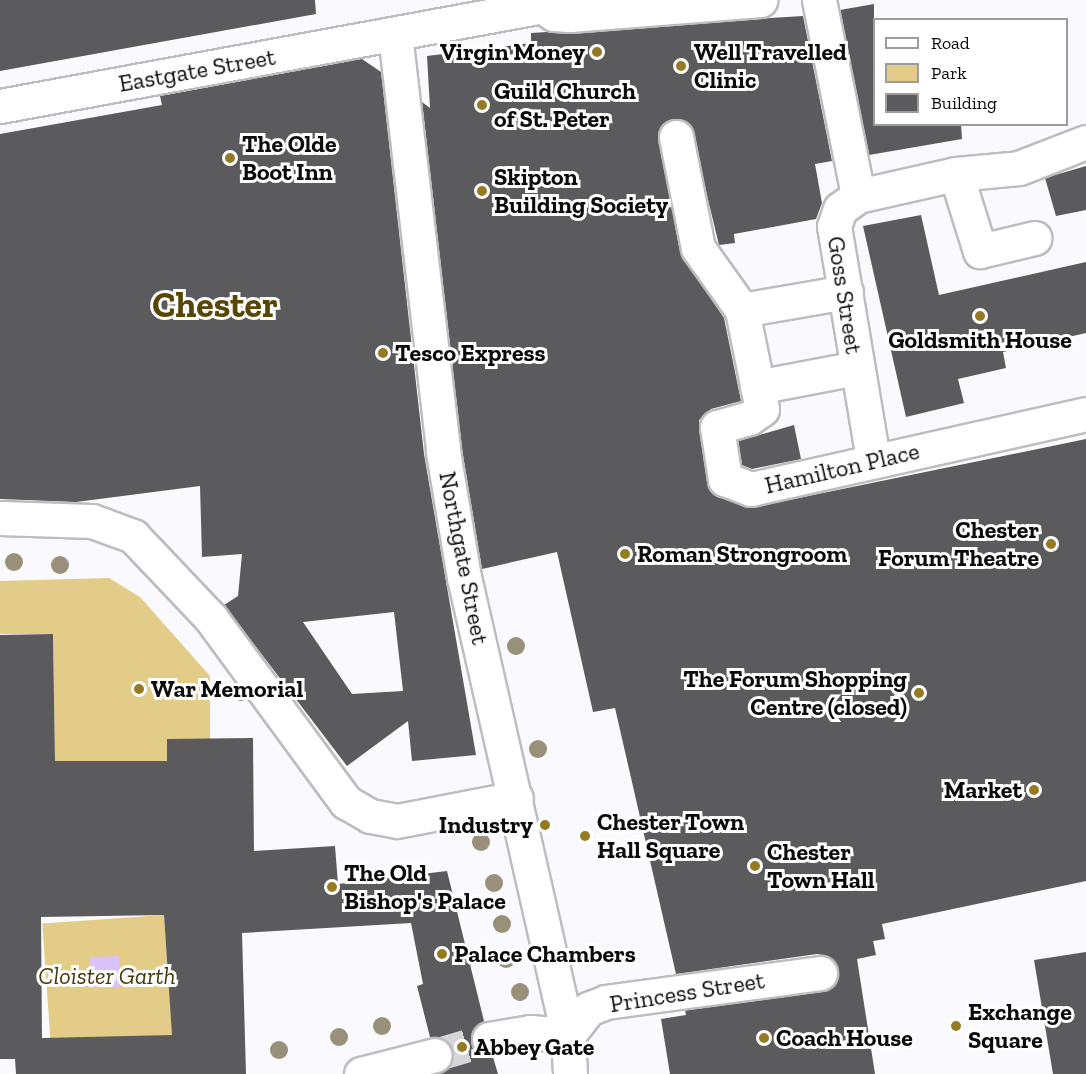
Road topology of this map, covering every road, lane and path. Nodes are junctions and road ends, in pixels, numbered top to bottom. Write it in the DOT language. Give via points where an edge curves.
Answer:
graph roads {
  1 [pos="760,0"];
  2 [pos="819,0"];
  3 [pos="535,3"];
  4 [pos="490,8"];
  5 [pos="395,34"];
  6 [pos="513,40"];
  7 [pos="0,106"];
  8 [pos="676,137"];
  9 [pos="1086,142"];
  10 [pos="956,174"];
  11 [pos="858,196"];
  12 [pos="1034,238"];
  13 [pos="846,292"];
  14 [pos="742,310"];
  15 [pos="857,368"];
  16 [pos="757,387"];
  17 [pos="1086,414"];
  18 [pos="873,459"];
  19 [pos="0,518"];
  20 [pos="516,798"];
  21 [pos="820,973"];
  22 [pos="568,1035"];
  23 [pos="489,1039"];
  24 [pos="416,1063"];
  25 [pos="361,1074"];
  26 [pos="570,1074"];
  1 -- 3 [label="street" via="570,15"];
  2 -- 11 [label="street"];
  3 -- 4 [label="street, Eastgate Street"];
  4 -- 5 [label="street, Eastgate Street"];
  4 -- 6 [label="street"];
  5 -- 7 [label="street, Eastgate Street"];
  5 -- 20 [label="street, Northgate Street" via="443,452 464,577"];
  8 -- 14 [label="street" via="698,248"];
  9 -- 10 [label="street" via="1019,168"];
  10 -- 11 [label="street"];
  10 -- 12 [label="street" via="980,251"];
  11 -- 13 [label="street, Goss Street" via="840,209 834,226"];
  13 -- 14 [label="street"];
  13 -- 15 [label="street, Goss Street"];
  14 -- 16 [label="street, Hamilton Place"];
  15 -- 16 [label="street"];
  15 -- 18 [label="street, Goss Street"];
  16 -- 18 [label="street, Hamilton Place" via="759,414 717,427 725,479 751,489"];
  17 -- 18 [label="street, Hamilton Place"];
  19 -- 20 [label="street" via="92,521 133,536 210,616 346,802 370,816 397,821"];
  20 -- 22 [label="street, Northgate Street"];
  21 -- 22 [label="street, Princess Street" via="606,1002 588,1009"];
  22 -- 23 [label="street" via="530,1032"];
  22 -- 26 [label="street, Northgate Street"];
  24 -- 25 [label="street"];
}
